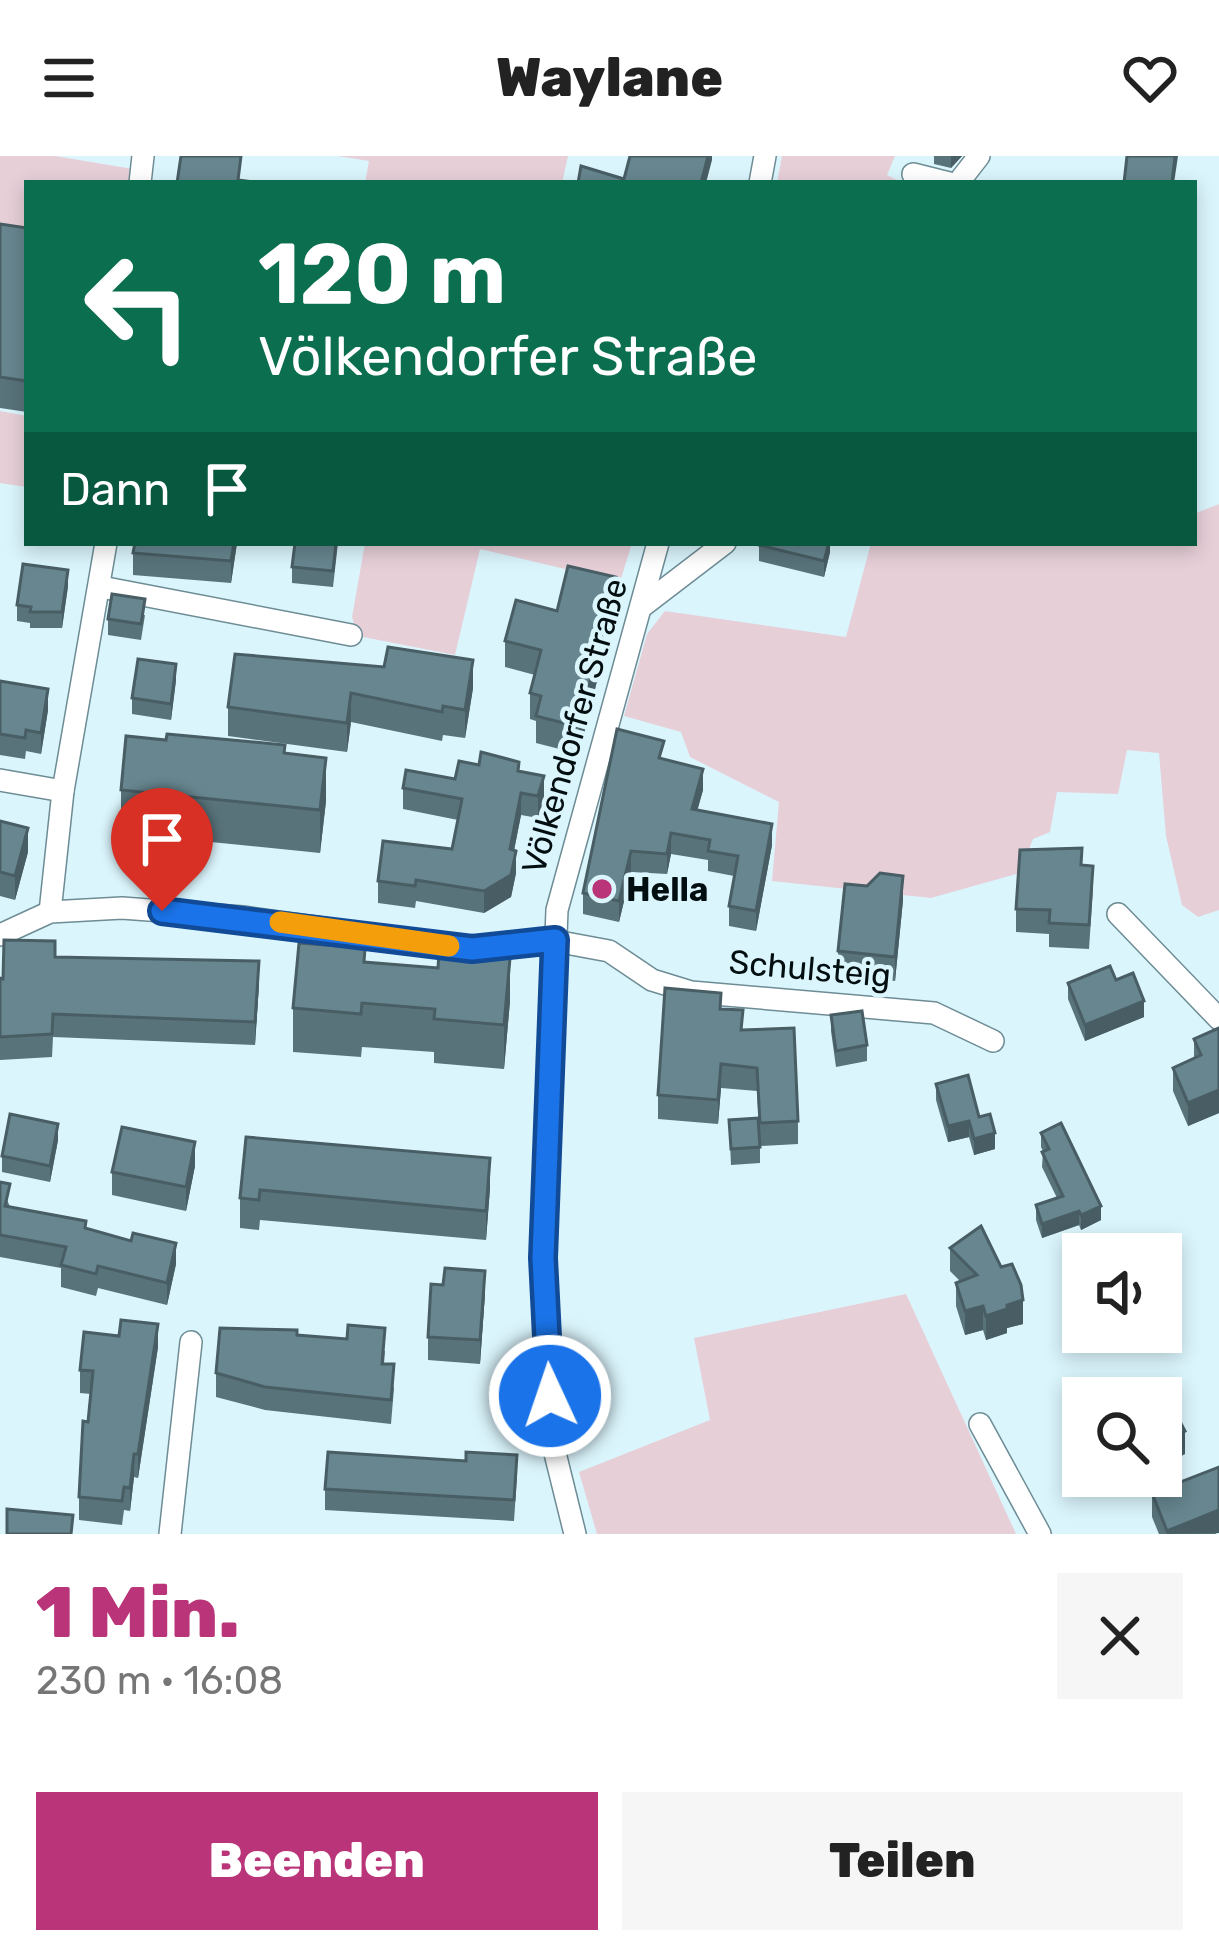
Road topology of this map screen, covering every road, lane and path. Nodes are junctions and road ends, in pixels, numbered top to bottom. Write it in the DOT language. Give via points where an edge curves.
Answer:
graph roads {
  1 [pos="979,156"];
  2 [pos="956,180"];
  3 [pos="106,546"];
  4 [pos="657,546"];
  5 [pos="721,546"];
  6 [pos="101,587"];
  7 [pos="644,605"];
  8 [pos="351,635"];
  9 [pos="0,780"];
  10 [pos="63,791"];
  11 [pos="50,912"];
  12 [pos="1118,914"];
  13 [pos="0,935"];
  14 [pos="555,940"];
  15 [pos="1219,1019"];
  16 [pos="993,1041"];
  17 [pos="190,1342"];
  18 [pos="980,1424"];
  19 [pos="170,1534"];
  20 [pos="575,1534"];
  21 [pos="1040,1534"];
  1 -- 2 [label="street"];
  3 -- 6 [label="street"];
  4 -- 7 [label="street, Völkendorfer Straße"];
  5 -- 7 [label="street"];
  6 -- 8 [label="street"];
  6 -- 10 [label="street"];
  7 -- 14 [label="street, Völkendorfer Straße" via="568,867"];
  9 -- 10 [label="street"];
  10 -- 11 [label="street"];
  11 -- 13 [label="street"];
  11 -- 14 [label="street" via="243,917 472,949"];
  12 -- 15 [label="street"];
  14 -- 16 [label="street, Schulsteig" via="609,951 652,980 692,992 934,1012"];
  14 -- 20 [label="street, Völkendorfer Straße" via="543,1258 552,1441"];
  17 -- 19 [label="street"];
  18 -- 21 [label="street"];
}
